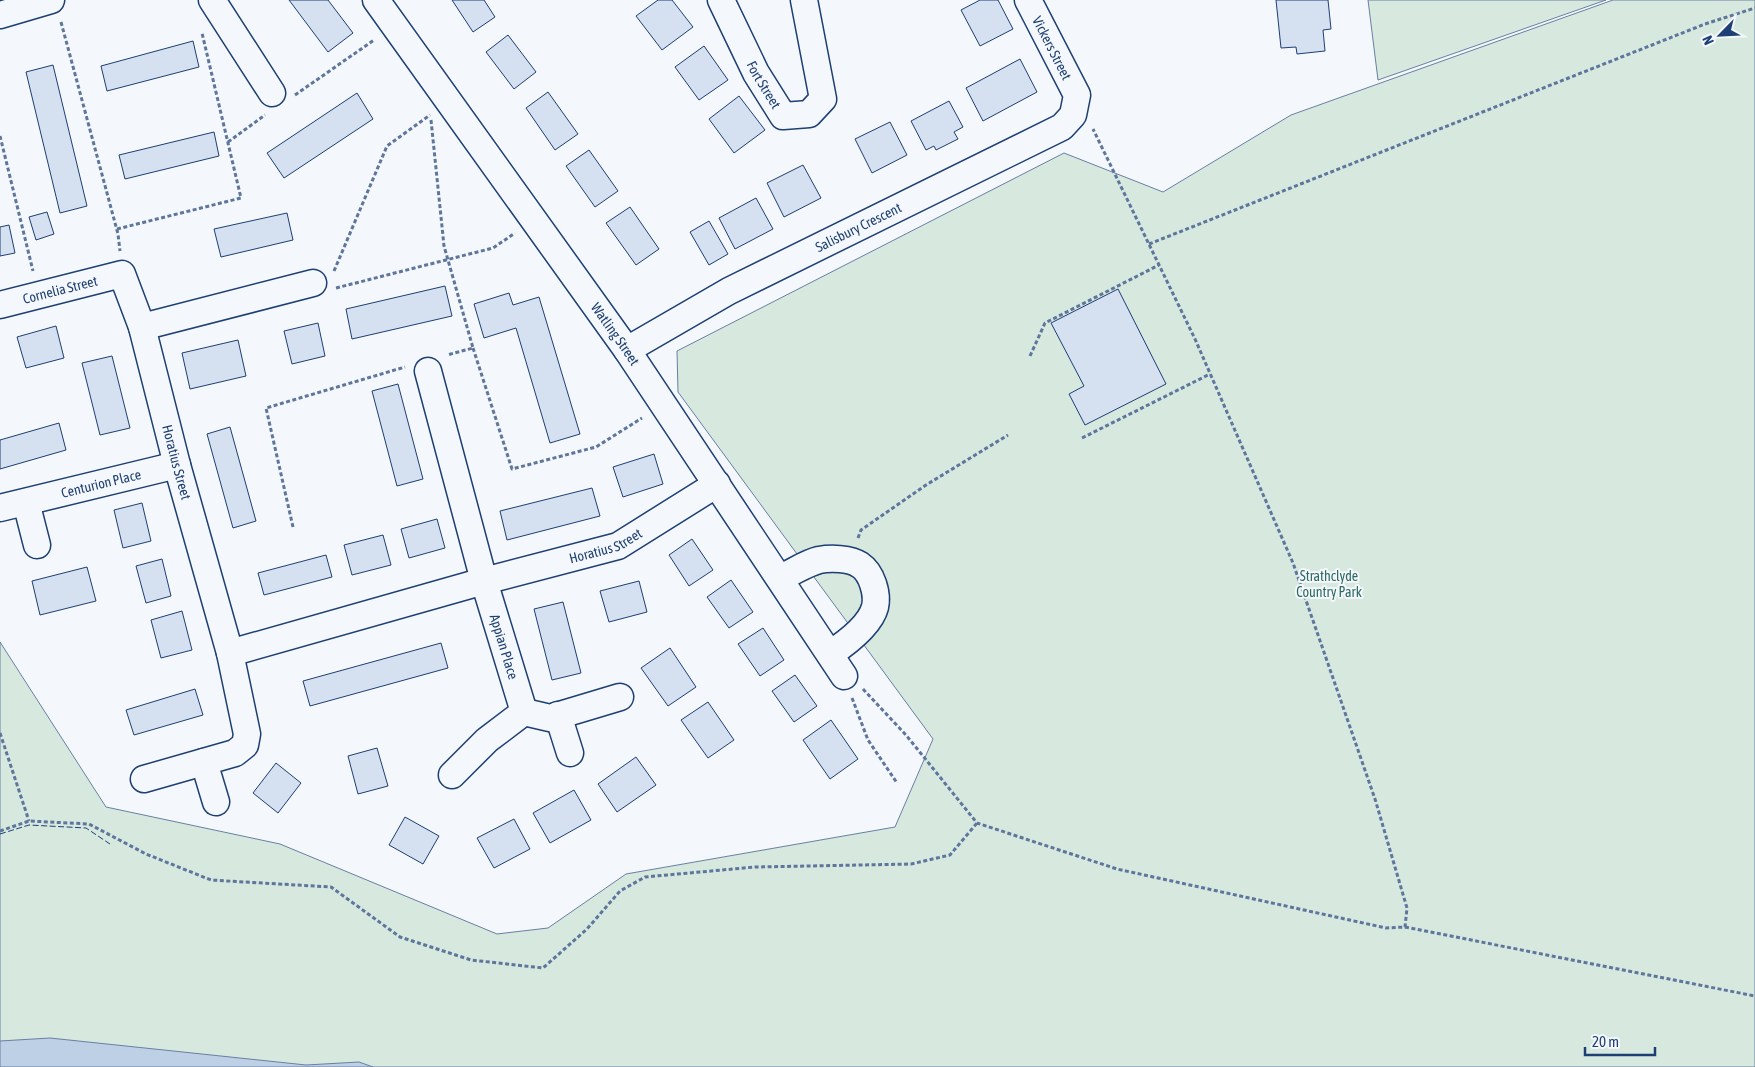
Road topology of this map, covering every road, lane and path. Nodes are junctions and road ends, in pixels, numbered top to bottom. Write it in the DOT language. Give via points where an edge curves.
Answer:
graph roads {
  1 [pos="212,0"];
  2 [pos="376,0"];
  3 [pos="721,0"];
  4 [pos="804,0"];
  5 [pos="1028,0"];
  6 [pos="1755,8"];
  7 [pos="55,9"];
  8 [pos="0,14"];
  9 [pos="392,25"];
  10 [pos="201,28"];
  11 [pos="1076,95"];
  12 [pos="277,101"];
  13 [pos="425,108"];
  14 [pos="430,116"];
  15 [pos="0,136"];
  16 [pos="228,142"];
  17 [pos="2,153"];
  18 [pos="534,221"];
  19 [pos="117,229"];
  20 [pos="1149,244"];
  21 [pos="448,259"];
  22 [pos="1159,265"];
  23 [pos="122,274"];
  24 [pos="320,287"];
  25 [pos="38,294"];
  26 [pos="0,305"];
  27 [pos="142,327"];
  28 [pos="473,348"];
  29 [pos="627,350"];
  30 [pos="1030,356"];
  31 [pos="427,365"];
  32 [pos="1210,374"];
  33 [pos="645,416"];
  34 [pos="1008,435"];
  35 [pos="1082,438"];
  36 [pos="176,465"];
  37 [pos="717,484"];
  38 [pos="26,502"];
  39 [pos="0,508"];
  40 [pos="293,526"];
  41 [pos="37,546"];
  42 [pos="850,562"];
  43 [pos="780,578"];
  44 [pos="484,581"];
  45 [pos="230,653"];
  46 [pos="830,654"];
  47 [pos="853,682"];
  48 [pos="620,697"];
  49 [pos="524,712"];
  50 [pos="558,716"];
  51 [pos="0,734"];
  52 [pos="570,753"];
  53 [pos="204,762"];
  54 [pos="452,775"];
  55 [pos="144,778"];
  56 [pos="897,783"];
  57 [pos="216,802"];
  58 [pos="29,821"];
  59 [pos="977,823"];
  60 [pos="0,831"];
  61 [pos="1405,927"];
  62 [pos="1755,996"];
  1 -- 12 [label="street"];
  2 -- 9 [label="street, Watling Street"];
  3 -- 4 [label="street, Fort Street" via="756,73 783,116 809,114 823,99"];
  5 -- 11 [label="street, Vickers Street"];
  6 -- 20 [label="path" via="1696,28"];
  7 -- 8 [label="street"];
  7 -- 19 [label="path"];
  9 -- 12 [label="path"];
  9 -- 18 [label="street, Watling Street"];
  10 -- 16 [label="path"];
  11 -- 20 [label="path"];
  11 -- 29 [label="street, Salisbury Crescent" via="1073,115 1062,127 729,291"];
  12 -- 16 [label="path"];
  13 -- 14 [label="path"];
  14 -- 21 [label="path"];
  14 -- 24 [label="path" via="387,146"];
  15 -- 17 [label="path"];
  16 -- 19 [label="path" via="240,198"];
  17 -- 25 [label="path"];
  18 -- 21 [label="path" via="493,248"];
  18 -- 29 [label="street, Watling Street"];
  19 -- 23 [label="path"];
  20 -- 22 [label="path"];
  21 -- 24 [label="path"];
  21 -- 28 [label="path"];
  22 -- 30 [label="path" via="1046,323"];
  22 -- 32 [label="path"];
  23 -- 25 [label="street, Cornelia Street"];
  23 -- 27 [label="street, Horatius Street"];
  24 -- 27 [label="street"];
  25 -- 26 [label="street, Cornelia Street"];
  27 -- 36 [label="street, Horatius Street"];
  28 -- 31 [label="path"];
  28 -- 33 [label="path" via="512,469 596,447"];
  29 -- 37 [label="street, Watling Street"];
  31 -- 40 [label="path" via="266,408"];
  31 -- 44 [label="street"];
  32 -- 35 [label="path"];
  32 -- 61 [label="path" via="1296,572 1375,799 1407,908"];
  34 -- 42 [label="path" via="926,485 861,530"];
  36 -- 38 [label="street, Centurion Place"];
  36 -- 45 [label="street, Horatius Street"];
  37 -- 43 [label="street, Watling Street"];
  37 -- 44 [label="street, Horatius Street" via="618,546"];
  38 -- 39 [label="street, Centurion Place"];
  38 -- 41 [label="street"];
  42 -- 43 [label="street" via="818,560"];
  42 -- 46 [label="street" via="860,565 874,583 875,608 850,640"];
  43 -- 46 [label="street, Watling Street"];
  44 -- 45 [label="street, Horatius Street"];
  44 -- 49 [label="street, Appian Place"];
  45 -- 53 [label="street, Horatius Street" via="247,734 245,745 235,753"];
  46 -- 47 [label="street, Watling Street"];
  47 -- 56 [label="path" via="868,740"];
  47 -- 59 [label="path" via="906,735"];
  48 -- 50 [label="street"];
  49 -- 50 [label="street" via="550,718"];
  49 -- 54 [label="street" via="487,740"];
  50 -- 52 [label="street"];
  51 -- 58 [label="path"];
  53 -- 55 [label="street, Horatius Street"];
  53 -- 57 [label="street"];
  58 -- 59 [label="path" via="89,824 146,854 211,880 331,888 400,938 471,960 543,968 587,929 620,891 645,877 756,866 911,864 950,855"];
  58 -- 60 [label="path"];
  59 -- 61 [label="path" via="1117,869 1386,928"];
  61 -- 62 [label="path"];
}
